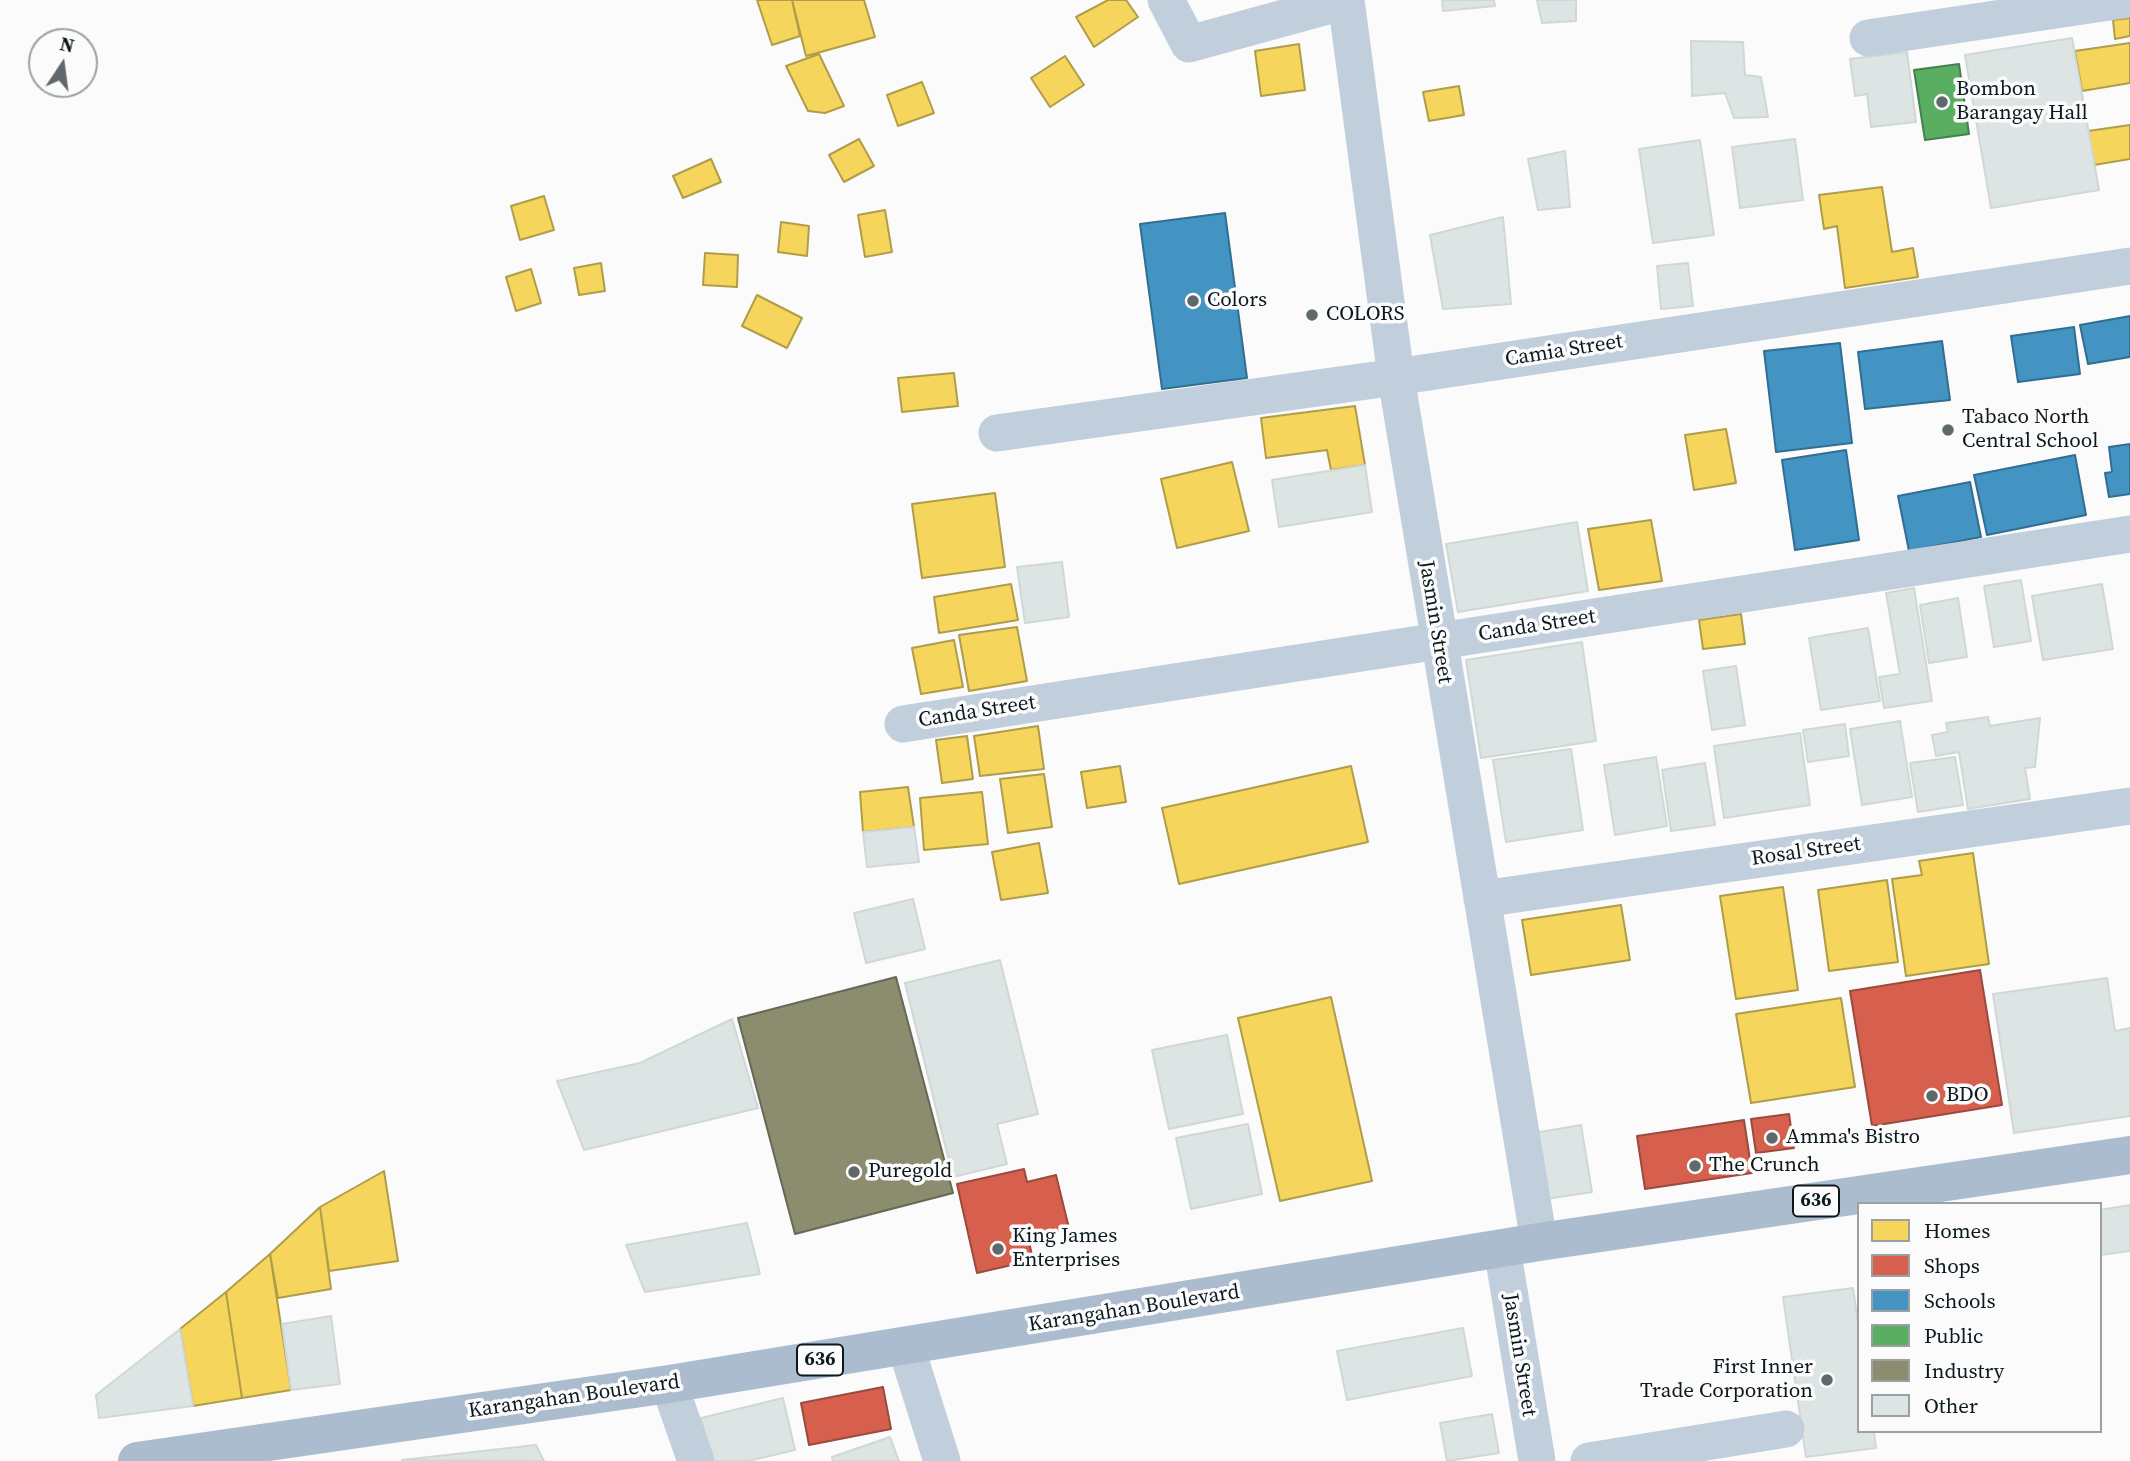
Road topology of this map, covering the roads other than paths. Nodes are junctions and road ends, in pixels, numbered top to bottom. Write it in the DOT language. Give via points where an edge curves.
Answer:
graph roads {
  1 [pos="1166,0"];
  2 [pos="1346,0"];
  3 [pos="2123,0"];
  4 [pos="1868,38"];
  5 [pos="2130,266"];
  6 [pos="1396,377"];
  7 [pos="997,433"];
  8 [pos="2130,534"];
  9 [pos="1437,641"];
  10 [pos="903,724"];
  11 [pos="2130,806"];
  12 [pos="1482,899"];
  13 [pos="2130,1155"];
  14 [pos="1539,1242"];
  15 [pos="1502,1248"];
  16 [pos="906,1347"];
  17 [pos="668,1384"];
  18 [pos="1786,1429"];
  19 [pos="223,1455"];
  20 [pos="137,1461"];
  21 [pos="696,1461"];
  22 [pos="942,1461"];
  23 [pos="1537,1461"];
  24 [pos="1589,1461"];
  1 -- 2 [label="street" via="1189,44"];
  2 -- 6 [label="street, Jasmin Street"];
  3 -- 4 [label="street"];
  5 -- 6 [label="street, Camia Street"];
  6 -- 7 [label="street, Camia Street"];
  6 -- 9 [label="street, Jasmin Street"];
  8 -- 9 [label="street, Canda Street"];
  9 -- 10 [label="street, Canda Street"];
  9 -- 12 [label="street, Jasmin Street"];
  11 -- 12 [label="street, Rosal Street"];
  12 -- 14 [label="street, Jasmin Street"];
  13 -- 14 [label="main road, Karangahan Boulevard / 636"];
  14 -- 15 [label="main road, Karangahan Boulevard / 636"];
  15 -- 16 [label="main road, Karangahan Boulevard / 636"];
  15 -- 23 [label="street, Jasmin Street"];
  16 -- 17 [label="main road, Karangahan Boulevard / 636"];
  16 -- 22 [label="street"];
  17 -- 19 [label="main road, Karangahan Boulevard / 636"];
  17 -- 21 [label="street"];
  18 -- 24 [label="street"];
  19 -- 20 [label="main road, Karangahan Boulevard / 636"];
}
